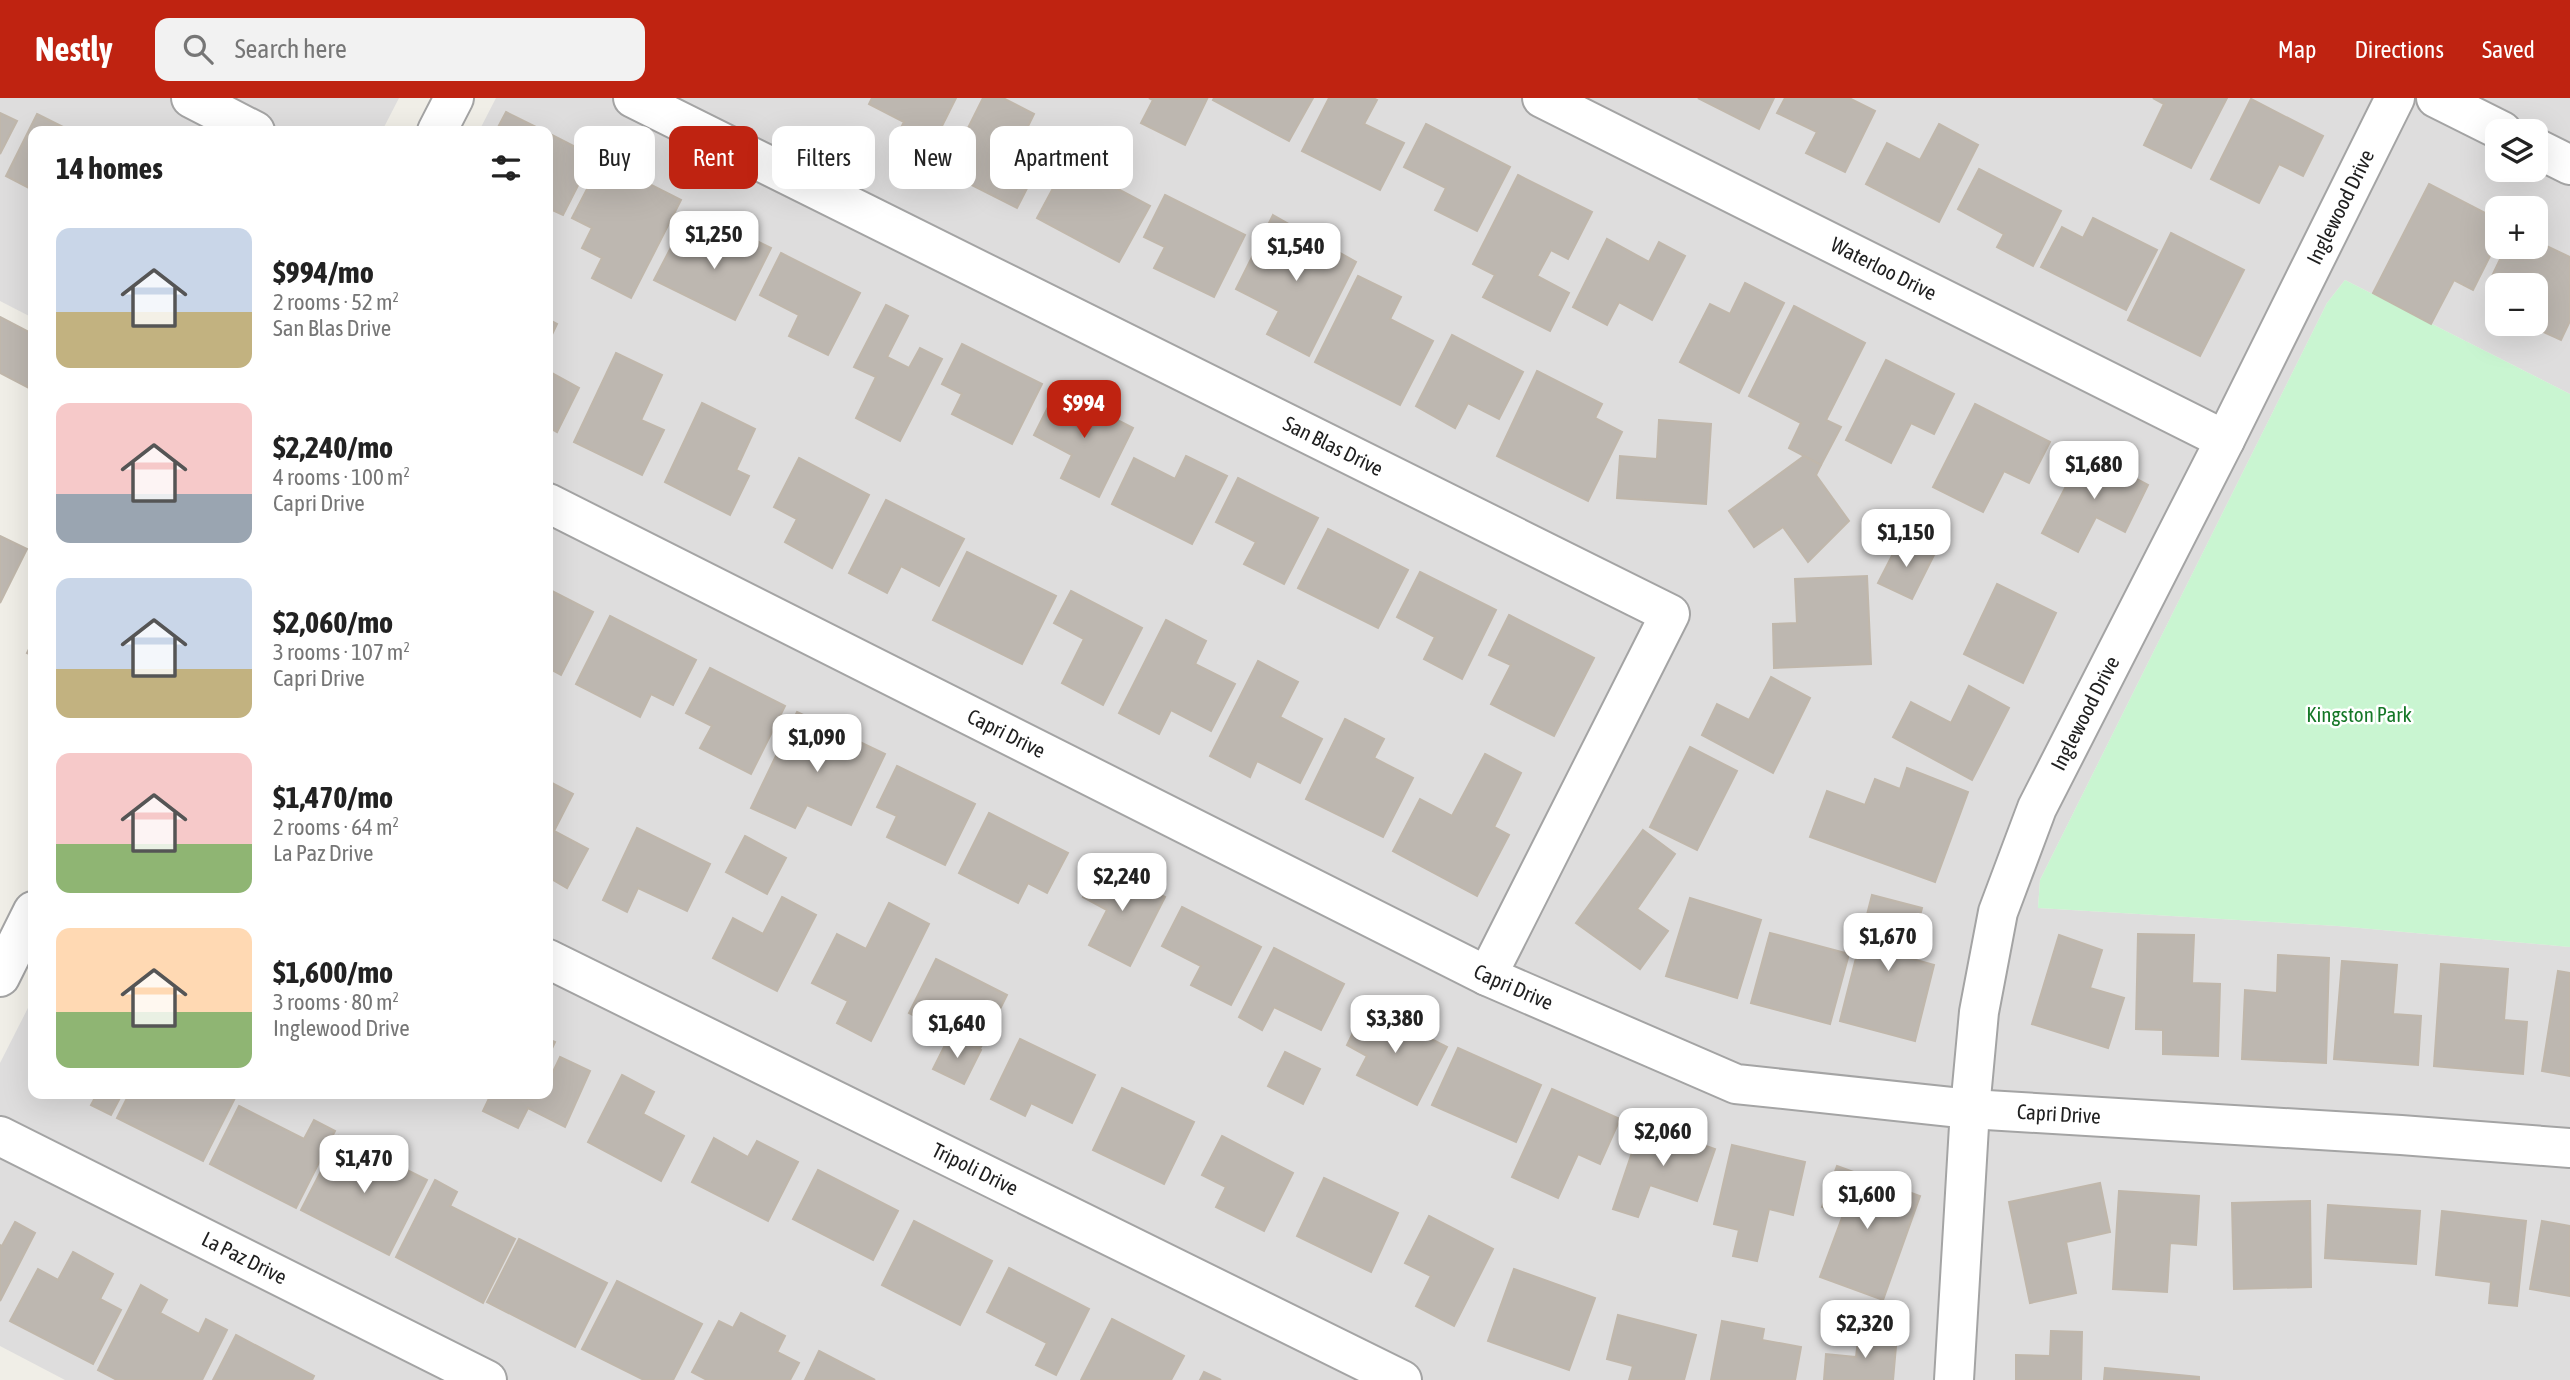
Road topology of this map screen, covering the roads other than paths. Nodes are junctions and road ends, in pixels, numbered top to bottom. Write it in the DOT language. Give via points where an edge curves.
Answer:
graph roads {
  1 [pos="191,98"];
  2 [pos="454,98"];
  3 [pos="633,98"];
  4 [pos="1542,98"];
  5 [pos="2395,98"];
  6 [pos="2436,98"];
  7 [pos="2485,122"];
  8 [pos="245,126"];
  9 [pos="440,126"];
  10 [pos="2548,154"];
  11 [pos="2570,165"];
  12 [pos="2225,440"];
  13 [pos="553,506"];
  14 [pos="28,921"];
  15 [pos="553,961"];
  16 [pos="1488,976"];
  17 [pos="0,977"];
  18 [pos="1970,1109"];
  19 [pos="0,1136"];
  20 [pos="2570,1148"];
  21 [pos="487,1380"];
  22 [pos="1402,1380"];
  23 [pos="1954,1380"];
  1 -- 8 [label="street"];
  2 -- 9 [label="street"];
  3 -- 16 [label="street, San Blas Drive" via="1670,614"];
  4 -- 12 [label="street, Waterloo Drive"];
  5 -- 12 [label="street, Inglewood Drive"];
  6 -- 7 [label="street"];
  10 -- 11 [label="street"];
  12 -- 18 [label="street, Inglewood Drive" via="2037,808 1998,912 1979,1012"];
  13 -- 16 [label="street, Capri Drive"];
  14 -- 17 [label="street"];
  15 -- 22 [label="street, Tripoli Drive"];
  16 -- 18 [label="street, Capri Drive" via="1736,1084"];
  18 -- 20 [label="street, Capri Drive"];
  18 -- 23 [label="street, Inglewood Drive"];
  19 -- 21 [label="street, La Paz Drive"];
}
